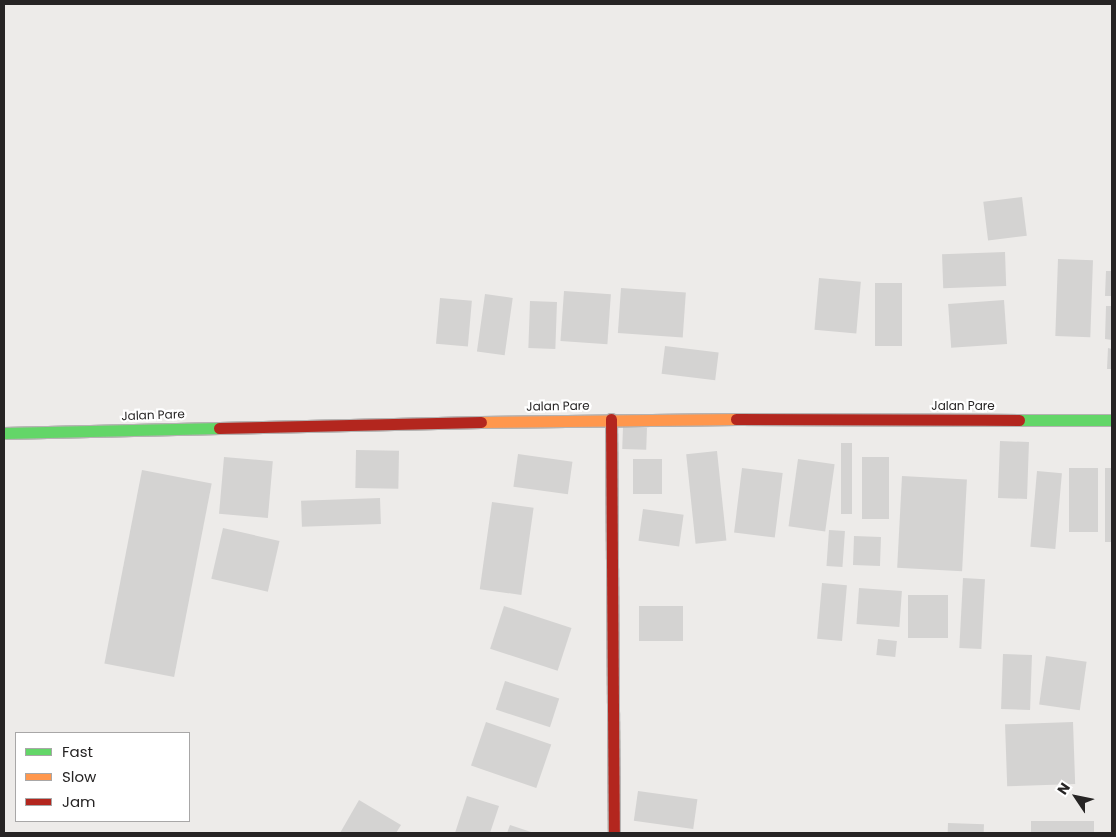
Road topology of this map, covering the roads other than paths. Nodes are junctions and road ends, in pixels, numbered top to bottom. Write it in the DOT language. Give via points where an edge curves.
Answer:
graph roads {
  1 [pos="611,419"];
  2 [pos="1112,420"];
  3 [pos="4,433"];
  4 [pos="614,833"];
  1 -- 2 [label="street, Jalan Pare"];
  1 -- 3 [label="street, Jalan Pare"];
  1 -- 4 [label="street"];
}
